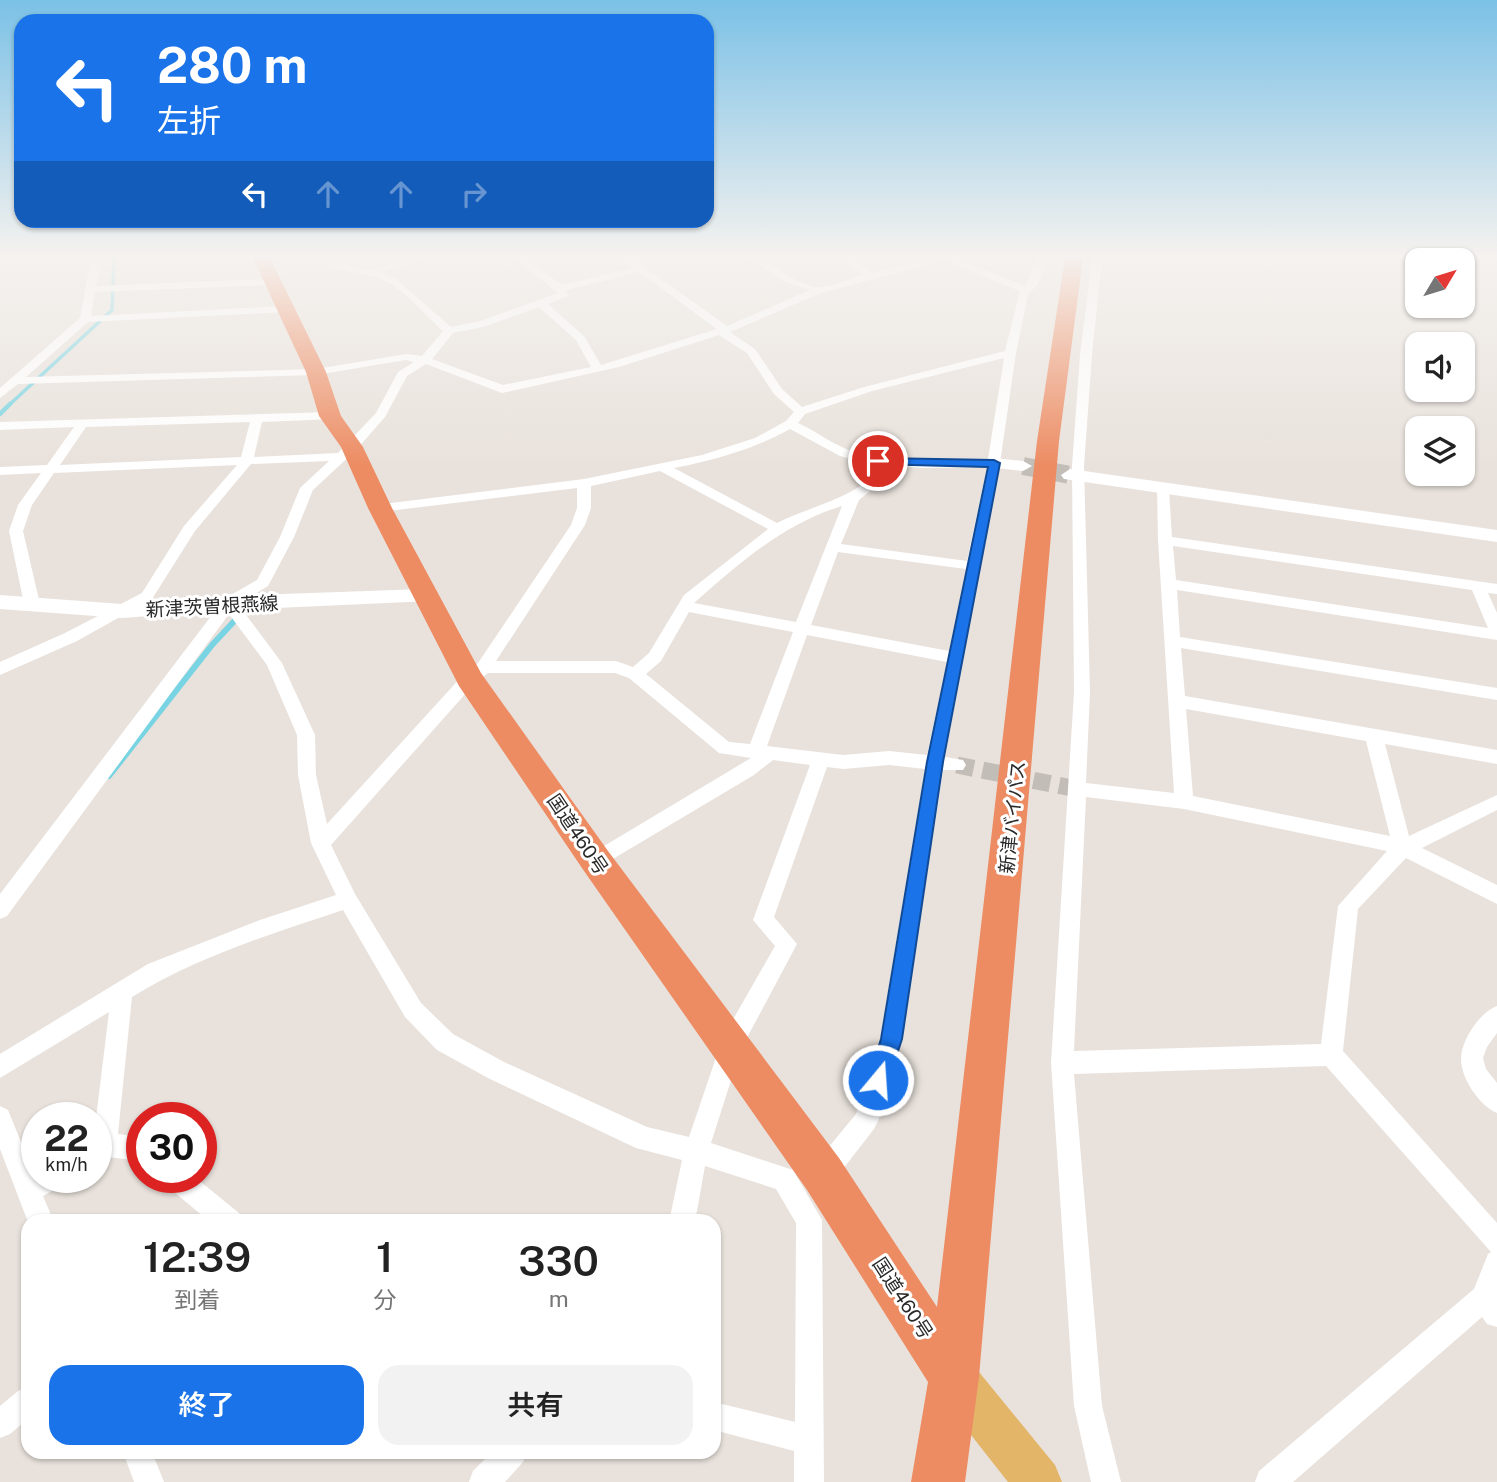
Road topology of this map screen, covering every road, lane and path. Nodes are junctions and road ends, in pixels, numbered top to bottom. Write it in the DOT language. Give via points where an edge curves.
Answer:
graph roads {
  1 [pos="76,327"];
  2 [pos="294,327"];
  3 [pos="445,327"];
  4 [pos="468,327"];
  5 [pos="568,327"];
  6 [pos="722,327"];
  7 [pos="733,327"];
  8 [pos="1017,327"];
  9 [pos="1064,327"];
  10 [pos="1089,327"];
  11 [pos="449,331"];
  12 [pos="723,332"];
  13 [pos="1010,353"];
  14 [pos="425,360"];
  15 [pos="598,369"];
  16 [pos="316,372"];
  17 [pos="15,380"];
  18 [pos="0,394"];
  19 [pos="801,411"];
  20 [pos="330,416"];
  21 [pos="257,418"];
  22 [pos="83,423"];
  23 [pos="790,424"];
  24 [pos="0,426"];
  25 [pos="346,452"];
  26 [pos="878,461"];
  27 [pos="246,463"];
  28 [pos="994,463"];
  29 [pos="1023,466"];
  30 [pos="662,467"];
  31 [pos="49,469"];
  32 [pos="0,471"];
  33 [pos="1075,475"];
  34 [pos="584,484"];
  35 [pos="1161,490"];
  36 [pos="853,498"];
  37 [pos="380,508"];
  38 [pos="777,528"];
  39 [pos="1497,536"];
  40 [pos="1165,540"];
  41 [pos="833,547"];
  42 [pos="974,566"];
  43 [pos="1168,584"];
  44 [pos="1478,586"];
  45 [pos="1497,589"];
  46 [pos="424,596"];
  47 [pos="0,602"];
  48 [pos="229,603"];
  49 [pos="32,604"];
  50 [pos="685,607"];
  51 [pos="122,611"];
  52 [pos="803,628"];
  53 [pos="1497,633"];
  54 [pos="1172,640"];
  55 [pos="956,658"];
  56 [pos="0,669"];
  57 [pos="476,673"];
  58 [pos="635,674"];
  59 [pos="1497,694"];
  60 [pos="1177,701"];
  61 [pos="1374,736"];
  62 [pos="762,753"];
  63 [pos="1497,757"];
  64 [pos="821,760"];
  65 [pos="935,762"];
  66 [pos="957,765"];
  67 [pos="1077,789"];
  68 [pos="1184,802"];
  69 [pos="1497,802"];
  70 [pos="321,843"];
  71 [pos="1403,848"];
  72 [pos="596,861"];
  73 [pos="1497,895"];
  74 [pos="348,900"];
  75 [pos="0,910"];
  76 [pos="122,993"];
  77 [pos="1497,1016"];
  78 [pos="730,1045"];
  79 [pos="1331,1055"];
  80 [pos="1062,1063"];
  81 [pos="0,1067"];
  82 [pos="1497,1101"];
  83 [pos="106,1102"];
  84 [pos="0,1118"];
  85 [pos="696,1151"];
  86 [pos="21,1171"];
  87 [pos="823,1174"];
  88 [pos="30,1193"];
  89 [pos="195,1193"];
  90 [pos="38,1214"];
  91 [pos="220,1214"];
  92 [pos="684,1214"];
  93 [pos="1497,1242"];
  94 [pos="1497,1263"];
  95 [pos="1490,1306"];
  96 [pos="954,1377"];
  97 [pos="21,1407"];
  98 [pos="721,1418"];
  99 [pos="0,1424"];
  100 [pos="810,1441"];
  101 [pos="139,1459"];
  102 [pos="506,1459"];
  103 [pos="149,1482"];
  104 [pos="485,1482"];
  105 [pos="809,1482"];
  106 [pos="938,1482"];
  107 [pos="1038,1482"];
  108 [pos="1106,1482"];
  109 [pos="1270,1482"];
  1 -- 17 [label="street"];
  2 -- 16 [label="highway, 国道460号"];
  3 -- 11 [label="street"];
  4 -- 11 [label="street"];
  5 -- 15 [label="street"];
  6 -- 12 [label="street"];
  7 -- 12 [label="street"];
  8 -- 13 [label="street"];
  9 -- 96 [label="highway, 新津バイパス" via="1047,454"];
  10 -- 33 [label="street"];
  11 -- 14 [label="street"];
  12 -- 15 [label="street"];
  12 -- 19 [label="street" via="750,349 773,386 789,405"];
  13 -- 19 [label="street"];
  13 -- 28 [label="street"];
  14 -- 15 [label="street" via="502,389"];
  14 -- 16 [label="street" via="407,357"];
  14 -- 25 [label="street" via="402,374 381,414"];
  16 -- 17 [label="street"];
  16 -- 20 [label="highway, 国道460号"];
  17 -- 18 [label="street"];
  19 -- 23 [label="street"];
  20 -- 21 [label="street"];
  20 -- 25 [label="highway, 国道460号"];
  21 -- 22 [label="street"];
  21 -- 27 [label="street"];
  22 -- 24 [label="street"];
  22 -- 31 [label="street"];
  23 -- 26 [label="street" via="849,455"];
  23 -- 30 [label="street" via="759,441"];
  25 -- 27 [label="street"];
  25 -- 37 [label="highway, 国道460号"];
  25 -- 48 [label="street" via="307,488 263,583"];
  26 -- 28 [label="street"];
  26 -- 36 [label="street" via="868,467 873,483"];
  27 -- 31 [label="street"];
  27 -- 51 [label="street" via="189,529 147,596"];
  28 -- 29 [label="street"];
  28 -- 42 [label="street"];
  30 -- 34 [label="street"];
  30 -- 38 [label="street"];
  31 -- 32 [label="street"];
  31 -- 49 [label="street" via="25,505 16,531"];
  33 -- 35 [label="street"];
  33 -- 67 [label="street" via="1083,692"];
  34 -- 37 [label="street"];
  34 -- 57 [label="street" via="578,525"];
  35 -- 39 [label="street"];
  35 -- 40 [label="street"];
  36 -- 38 [label="street"];
  36 -- 41 [label="street"];
  37 -- 46 [label="highway, 国道460号"];
  38 -- 50 [label="street"];
  40 -- 43 [label="street"];
  40 -- 44 [label="street"];
  41 -- 42 [label="street"];
  41 -- 52 [label="street"];
  42 -- 55 [label="street"];
  43 -- 53 [label="street"];
  43 -- 54 [label="street"];
  44 -- 45 [label="street"];
  44 -- 53 [label="street"];
  46 -- 48 [label="street, 新津茨曽根燕線"];
  46 -- 57 [label="highway, 国道460号"];
  47 -- 49 [label="street, 新津茨曽根燕線"];
  48 -- 51 [label="street, 新津茨曽根燕線"];
  48 -- 70 [label="street" via="274,663 306,735 307,775"];
  48 -- 75 [label="street"];
  49 -- 51 [label="street, 新津茨曽根燕線"];
  50 -- 52 [label="street"];
  50 -- 58 [label="street" via="655,657"];
  51 -- 56 [label="street"];
  52 -- 55 [label="street"];
  52 -- 62 [label="street"];
  54 -- 59 [label="street"];
  54 -- 60 [label="street"];
  55 -- 65 [label="street"];
  57 -- 58 [label="street" via="617,667"];
  57 -- 70 [label="street"];
  57 -- 72 [label="highway, 国道460号"];
  58 -- 62 [label="street" via="724,748"];
  60 -- 61 [label="street"];
  60 -- 68 [label="street"];
  61 -- 63 [label="street"];
  61 -- 71 [label="street"];
  62 -- 64 [label="street"];
  62 -- 72 [label="street" via="748,771"];
  64 -- 65 [label="street"];
  64 -- 78 [label="street" via="764,920 788,944"];
  65 -- 66 [label="street"];
  65 -- 87 [label="street" via="891,1039 866,1121"];
  67 -- 68 [label="street"];
  67 -- 80 [label="street"];
  68 -- 71 [label="street"];
  69 -- 71 [label="street"];
  70 -- 74 [label="street"];
  71 -- 73 [label="street"];
  71 -- 79 [label="street" via="1348,906"];
  72 -- 78 [label="highway, 国道460号"];
  74 -- 76 [label="street" via="267,926 156,971"];
  74 -- 85 [label="street" via="413,1010 445,1042 645,1139"];
  76 -- 81 [label="street"];
  76 -- 83 [label="street"];
  77 -- 82 [label="street" via="1476,1040 1471,1056 1481,1084"];
  78 -- 85 [label="street"];
  78 -- 87 [label="highway, 国道460号"];
  79 -- 80 [label="street"];
  79 -- 93 [label="street"];
  80 -- 108 [label="street" via="1088,1406"];
  84 -- 86 [label="street"];
  85 -- 92 [label="street"];
  85 -- 100 [label="street" via="784,1179 809,1220"];
  87 -- 96 [label="highway, 国道460号"];
  88 -- 90 [label="street"];
  89 -- 91 [label="street"];
  94 -- 95 [label="street"];
  95 -- 109 [label="street"];
  96 -- 106 [label="highway, 新津バイパス"];
  96 -- 107 [label="main road"];
  97 -- 99 [label="street"];
  98 -- 100 [label="street"];
  100 -- 105 [label="street"];
  101 -- 103 [label="street"];
  102 -- 104 [label="street"];
}
